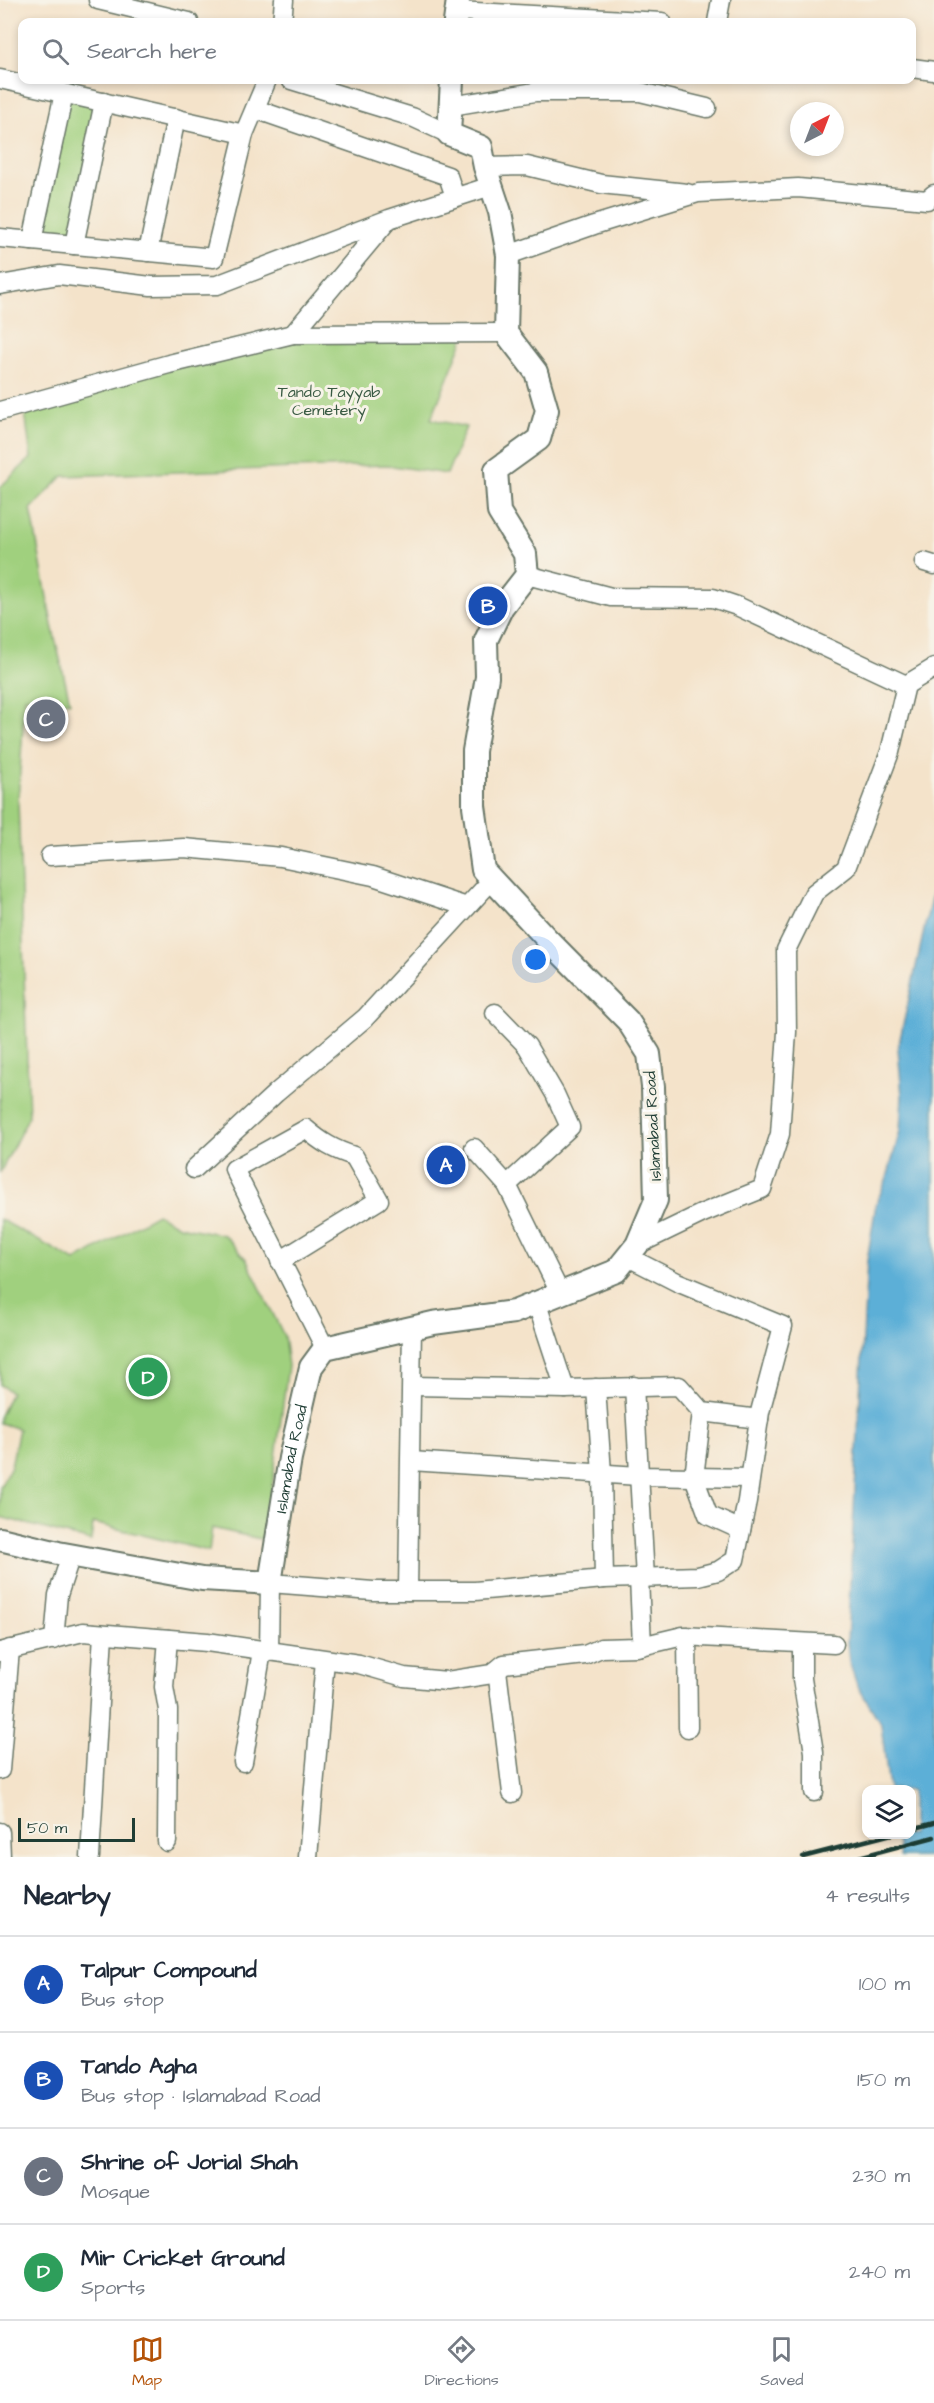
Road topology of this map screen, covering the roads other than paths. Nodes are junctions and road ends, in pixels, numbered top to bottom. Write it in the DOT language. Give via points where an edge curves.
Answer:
graph roads {
  1 [pos="98,0"];
  2 [pos="284,0"];
  3 [pos="721,0"];
  4 [pos="457,11"];
  5 [pos="172,18"];
  6 [pos="282,18"];
  7 [pos="587,18"];
  8 [pos="718,18"];
  9 [pos="916,69"];
  10 [pos="934,71"];
  11 [pos="0,79"];
  12 [pos="18,83"];
  13 [pos="23,84"];
  14 [pos="265,84"];
  15 [pos="304,84"];
  16 [pos="452,84"];
  17 [pos="64,93"];
  18 [pos="104,102"];
  19 [pos="451,106"];
  20 [pos="706,108"];
  21 [pos="255,109"];
  22 [pos="176,118"];
  23 [pos="244,134"];
  24 [pos="449,134"];
  25 [pos="488,176"];
  26 [pos="698,193"];
  27 [pos="934,194"];
  28 [pos="455,197"];
  29 [pos="388,219"];
  30 [pos="0,238"];
  31 [pos="32,241"];
  32 [pos="74,245"];
  33 [pos="148,252"];
  34 [pos="508,255"];
  35 [pos="0,285"];
  36 [pos="506,333"];
  37 [pos="293,334"];
  38 [pos="0,411"];
  39 [pos="528,575"];
  40 [pos="934,668"];
  41 [pos="906,685"];
  42 [pos="50,856"];
  43 [pos="491,881"];
  44 [pos="467,907"];
  45 [pos="495,1013"];
  46 [pos="474,1148"];
  47 [pos="194,1169"];
  48 [pos="507,1185"];
  49 [pos="633,1251"];
  50 [pos="280,1262"];
  51 [pos="561,1295"];
  52 [pos="537,1304"];
  53 [pos="412,1328"];
  54 [pos="325,1348"];
  55 [pos="412,1386"];
  56 [pos="634,1386"];
  57 [pos="596,1388"];
  58 [pos="565,1389"];
  59 [pos="702,1412"];
  60 [pos="759,1419"];
  61 [pos="411,1461"];
  62 [pos="602,1473"];
  63 [pos="639,1476"];
  64 [pos="694,1477"];
  65 [pos="750,1478"];
  66 [pos="741,1530"];
  67 [pos="0,1539"];
  68 [pos="71,1555"];
  69 [pos="642,1578"];
  70 [pos="604,1579"];
  71 [pos="270,1583"];
  72 [pos="408,1591"];
  73 [pos="103,1634"];
  74 [pos="687,1636"];
  75 [pos="54,1640"];
  76 [pos="168,1640"];
  77 [pos="802,1643"];
  78 [pos="834,1644"];
  79 [pos="642,1646"];
  80 [pos="5,1651"];
  81 [pos="265,1651"];
  82 [pos="325,1660"];
  83 [pos="497,1671"];
  84 [pos="688,1728"];
  85 [pos="243,1762"];
  86 [pos="0,1770"];
  87 [pos="814,1792"];
  88 [pos="512,1793"];
  89 [pos="0,1832"];
  90 [pos="167,1842"];
  91 [pos="0,1857"];
  92 [pos="90,1857"];
  93 [pos="308,1857"];
  1 -- 5 [label="street"];
  2 -- 6 [label="street"];
  3 -- 8 [label="street"];
  4 -- 7 [label="street"];
  9 -- 10 [label="street"];
  11 -- 12 [label="street"];
  13 -- 17 [label="street"];
  14 -- 21 [label="street"];
  15 -- 24 [label="street" via="412,117"];
  16 -- 19 [label="street"];
  17 -- 18 [label="street"];
  17 -- 31 [label="street"];
  18 -- 22 [label="street"];
  18 -- 32 [label="street"];
  19 -- 20 [label="street" via="535,92 640,92"];
  19 -- 24 [label="street"];
  21 -- 23 [label="street"];
  21 -- 28 [label="street" via="447,176"];
  22 -- 23 [label="street"];
  22 -- 33 [label="street"];
  23 -- 33 [label="street" via="214,258"];
  24 -- 25 [label="street" via="481,147"];
  25 -- 26 [label="street" via="527,166 601,184"];
  25 -- 28 [label="street"];
  25 -- 34 [label="street"];
  26 -- 27 [label="street" via="798,188 927,200"];
  26 -- 34 [label="street"];
  28 -- 29 [label="street"];
  29 -- 35 [label="street" via="217,285 151,286 59,275"];
  29 -- 37 [label="street"];
  30 -- 31 [label="street"];
  31 -- 32 [label="street"];
  32 -- 33 [label="street"];
  34 -- 36 [label="street"];
  36 -- 37 [label="street"];
  36 -- 39 [label="street" via="536,372 547,410 539,439 496,470 499,512 525,554"];
  37 -- 38 [label="street"];
  39 -- 41 [label="street" via="611,597 713,598"];
  39 -- 43 [label="street, Islamabad Road" via="502,607 486,640 487,677 474,751 474,806 483,870"];
  40 -- 41 [label="street"];
  41 -- 49 [label="street" via="890,752 846,868 813,893 786,950 787,1032 780,1134 762,1189 703,1213"];
  42 -- 44 [label="street" via="184,848 281,857 373,876"];
  43 -- 44 [label="street"];
  43 -- 49 [label="street, Islamabad Road" via="628,1021 649,1054 656,1200"];
  44 -- 47 [label="street" via="365,1018"];
  45 -- 48 [label="street" via="527,1046 570,1127"];
  46 -- 48 [label="street"];
  48 -- 51 [label="street"];
  49 -- 51 [label="street, Islamabad Road" via="616,1271"];
  49 -- 60 [label="street" via="677,1282 783,1326"];
  50 -- 50 [label="street" via="379,1200 354,1156 336,1151 306,1129 234,1169"];
  50 -- 54 [label="street"];
  51 -- 52 [label="street, Islamabad Road"];
  52 -- 53 [label="street, Islamabad Road" via="514,1312"];
  52 -- 58 [label="street"];
  53 -- 54 [label="street, Islamabad Road"];
  53 -- 55 [label="street"];
  54 -- 71 [label="street, Islamabad Road" via="312,1367 290,1458"];
  55 -- 58 [label="street"];
  55 -- 61 [label="street"];
  56 -- 57 [label="street"];
  56 -- 59 [label="street" via="679,1386"];
  56 -- 63 [label="street"];
  57 -- 58 [label="street"];
  57 -- 62 [label="street"];
  59 -- 60 [label="street"];
  59 -- 64 [label="street"];
  60 -- 65 [label="street"];
  61 -- 62 [label="street"];
  61 -- 72 [label="street"];
  62 -- 63 [label="street"];
  62 -- 70 [label="street"];
  63 -- 64 [label="street"];
  63 -- 69 [label="street"];
  64 -- 65 [label="street"];
  64 -- 66 [label="street" via="708,1515"];
  65 -- 66 [label="street"];
  66 -- 69 [label="street" via="735,1560 718,1572"];
  67 -- 68 [label="street"];
  68 -- 71 [label="street" via="202,1579"];
  68 -- 75 [label="street" via="58,1595"];
  69 -- 70 [label="street"];
  69 -- 79 [label="street"];
  70 -- 72 [label="street" via="475,1591"];
  71 -- 72 [label="street" via="373,1592"];
  71 -- 81 [label="street"];
  73 -- 75 [label="street" via="83,1632"];
  73 -- 76 [label="street"];
  73 -- 92 [label="street"];
  74 -- 77 [label="street"];
  74 -- 79 [label="street"];
  74 -- 84 [label="street"];
  75 -- 80 [label="street"];
  76 -- 81 [label="street"];
  76 -- 90 [label="street" via="164,1687 168,1710"];
  77 -- 78 [label="street"];
  77 -- 87 [label="street" via="802,1679 814,1752"];
  79 -- 83 [label="street" via="601,1648 585,1655 504,1664"];
  80 -- 86 [label="street"];
  81 -- 82 [label="street"];
  81 -- 85 [label="street"];
  82 -- 83 [label="street" via="447,1682"];
  82 -- 93 [label="street"];
  83 -- 88 [label="street"];
  89 -- 91 [label="street"];
}
